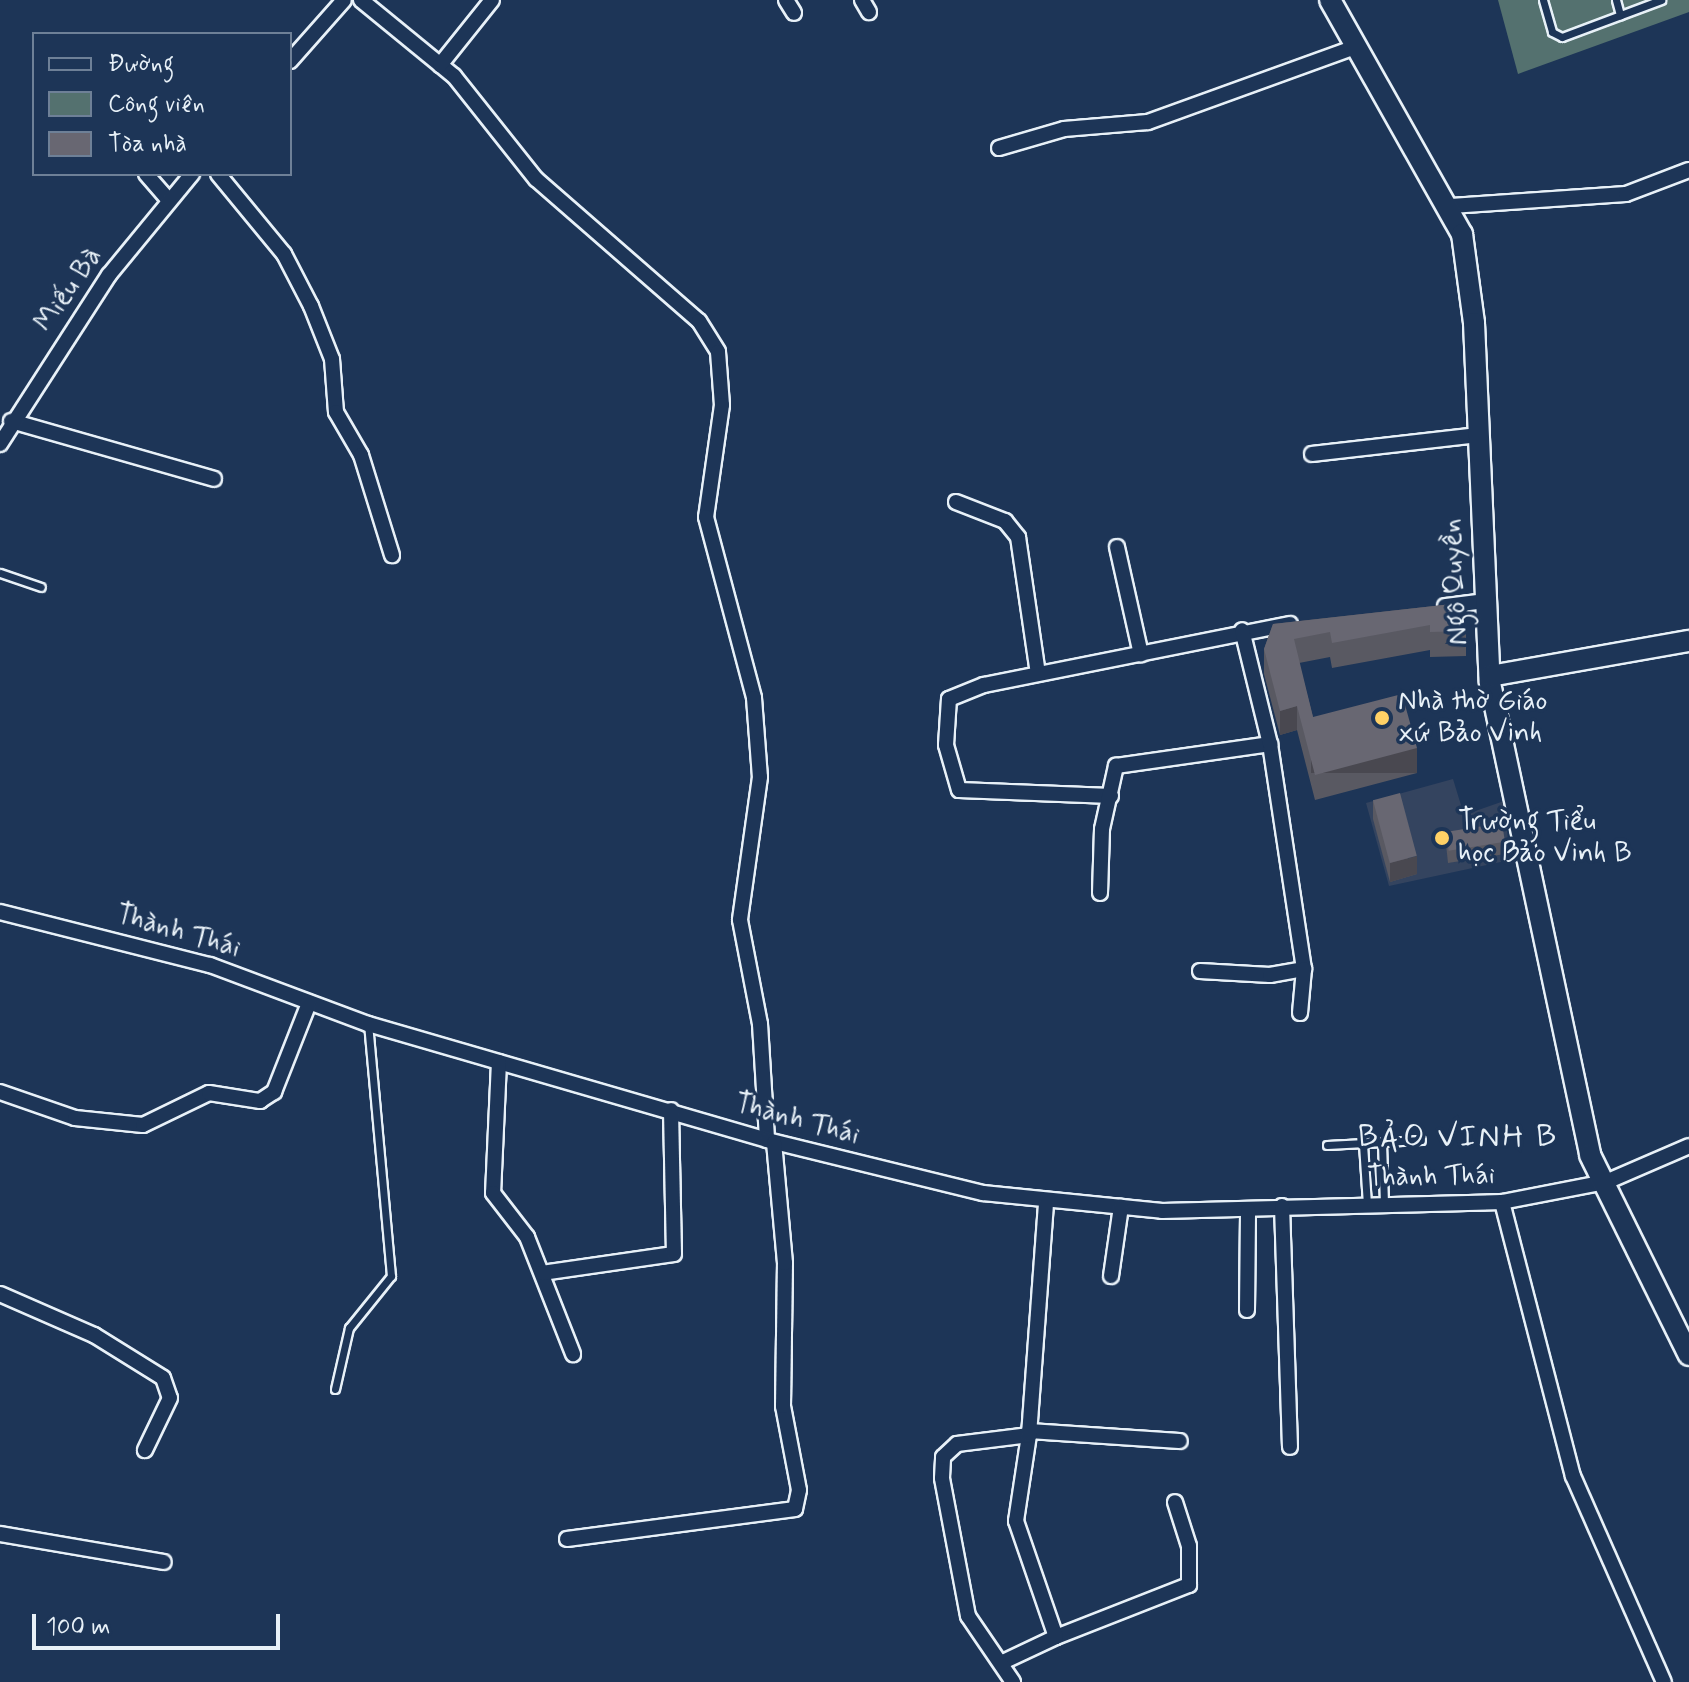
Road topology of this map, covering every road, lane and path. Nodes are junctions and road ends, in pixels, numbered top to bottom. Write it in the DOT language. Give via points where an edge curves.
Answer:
graph roads {
  1 [pos="344,0"];
  2 [pos="361,0"];
  3 [pos="492,0"];
  4 [pos="1330,0"];
  5 [pos="1543,0"];
  6 [pos="1616,0"];
  7 [pos="1661,0"];
  8 [pos="1620,15"];
  9 [pos="1358,46"];
  10 [pos="292,59"];
  11 [pos="440,65"];
  12 [pos="999,148"];
  13 [pos="1689,170"];
  14 [pos="148,176"];
  15 [pos="190,176"];
  16 [pos="220,176"];
  17 [pos="169,200"];
  18 [pos="1451,206"];
  19 [pos="11,421"];
  20 [pos="1478,435"];
  21 [pos="0,444"];
  22 [pos="1312,454"];
  23 [pos="214,479"];
  24 [pos="956,502"];
  25 [pos="1117,547"];
  26 [pos="392,555"];
  27 [pos="0,573"];
  28 [pos="41,587"];
  29 [pos="1485,601"];
  30 [pos="1425,608"];
  31 [pos="1306,622"];
  32 [pos="1242,630"];
  33 [pos="1689,641"];
  34 [pos="1141,654"];
  35 [pos="1038,674"];
  36 [pos="1490,676"];
  37 [pos="1270,744"];
  38 [pos="1111,796"];
  39 [pos="1100,893"];
  40 [pos="0,912"];
  41 [pos="1304,969"];
  42 [pos="1200,971"];
  43 [pos="309,1003"];
  44 [pos="1300,1013"];
  45 [pos="368,1024"];
  46 [pos="499,1062"];
  47 [pos="0,1092"];
  48 [pos="671,1110"];
  49 [pos="1421,1140"];
  50 [pos="770,1141"];
  51 [pos="1382,1143"];
  52 [pos="1363,1144"];
  53 [pos="1327,1145"];
  54 [pos="1689,1146"];
  55 [pos="1606,1182"];
  56 [pos="1046,1202"];
  57 [pos="1502,1202"];
  58 [pos="1384,1203"];
  59 [pos="1367,1204"];
  60 [pos="1282,1206"];
  61 [pos="1121,1207"];
  62 [pos="1248,1210"];
  63 [pos="542,1273"];
  64 [pos="1111,1276"];
  65 [pos="0,1294"];
  66 [pos="1247,1310"];
  67 [pos="573,1354"];
  68 [pos="1689,1355"];
  69 [pos="335,1389"];
  70 [pos="1029,1433"];
  71 [pos="1180,1441"];
  72 [pos="1290,1447"];
  73 [pos="145,1450"];
  74 [pos="1175,1502"];
  75 [pos="0,1534"];
  76 [pos="567,1539"];
  77 [pos="164,1562"];
  78 [pos="1056,1637"];
  79 [pos="1005,1661"];
  80 [pos="1013,1682"];
  81 [pos="1664,1682"];
  1 -- 10 [label="street"];
  2 -- 11 [label="street"];
  3 -- 11 [label="street"];
  4 -- 9 [label="street, Ngô Quyền"];
  5 -- 8 [label="lane" via="1552,32 1562,37"];
  6 -- 8 [label="lane"];
  7 -- 8 [label="lane"];
  9 -- 12 [label="street" via="1148,122 1075,127"];
  9 -- 18 [label="street, Ngô Quyền"];
  11 -- 50 [label="street" via="489,114 536,179 699,321 718,352 722,405 706,517 754,698 760,777 740,920 760,1024"];
  13 -- 18 [label="street" via="1626,194"];
  14 -- 17 [label="street"];
  15 -- 17 [label="street, Miếu Bà"];
  16 -- 26 [label="street" via="284,254 311,306 332,359 336,412 361,455"];
  17 -- 19 [label="street, Miếu Bà"];
  18 -- 20 [label="street, Ngô Quyền" via="1467,267"];
  19 -- 21 [label="street, Miếu Bà"];
  19 -- 23 [label="street"];
  20 -- 22 [label="street"];
  20 -- 29 [label="street, Ngô Quyền"];
  24 -- 35 [label="street" via="1005,521 1018,537"];
  25 -- 34 [label="street"];
  27 -- 28 [label="lane"];
  29 -- 30 [label="street"];
  29 -- 36 [label="street, Ngô Quyền"];
  31 -- 32 [label="street"];
  32 -- 34 [label="street"];
  32 -- 37 [label="street"];
  33 -- 36 [label="street"];
  34 -- 35 [label="street"];
  35 -- 38 [label="street" via="949,699 951,781 971,793"];
  36 -- 55 [label="street, Ngô Quyền" via="1578,1105"];
  37 -- 38 [label="street" via="1120,763"];
  37 -- 41 [label="street"];
  38 -- 39 [label="street" via="1102,829"];
  40 -- 43 [label="street, Thành Thái" via="210,965"];
  41 -- 42 [label="street"];
  41 -- 44 [label="street"];
  43 -- 45 [label="street, Thành Thái"];
  43 -- 47 [label="street" via="274,1092 260,1101 209,1093 143,1125 75,1118"];
  45 -- 46 [label="street, Thành Thái"];
  45 -- 69 [label="lane" via="391,1276 349,1328"];
  46 -- 48 [label="street, Thành Thái"];
  46 -- 63 [label="street" via="493,1193 527,1237"];
  48 -- 50 [label="street, Thành Thái"];
  48 -- 63 [label="street" via="674,1254"];
  49 -- 51 [label="lane"];
  50 -- 56 [label="street, Thành Thái" via="948,1186"];
  50 -- 76 [label="street" via="785,1263 783,1406 799,1490 795,1509"];
  51 -- 52 [label="lane"];
  51 -- 58 [label="lane"];
  52 -- 53 [label="lane"];
  52 -- 59 [label="lane"];
  54 -- 55 [label="street, Thành Thái"];
  55 -- 57 [label="street, Thành Thái"];
  55 -- 68 [label="street, Ngô Quyền"];
  56 -- 61 [label="street, Thành Thái"];
  56 -- 70 [label="street"];
  57 -- 58 [label="street, Thành Thái"];
  57 -- 81 [label="street" via="1573,1476"];
  58 -- 59 [label="street, Thành Thái"];
  59 -- 60 [label="street, Thành Thái"];
  60 -- 62 [label="street, Thành Thái"];
  60 -- 72 [label="street"];
  61 -- 62 [label="street, Thành Thái"];
  61 -- 64 [label="street"];
  62 -- 66 [label="street"];
  63 -- 67 [label="street"];
  65 -- 73 [label="street" via="94,1335 163,1378 170,1398"];
  70 -- 71 [label="street"];
  70 -- 78 [label="street" via="1016,1521"];
  70 -- 79 [label="street" via="973,1440 943,1457 942,1501 961,1594 972,1623"];
  74 -- 78 [label="street" via="1189,1546 1189,1585"];
  75 -- 77 [label="street"];
  78 -- 79 [label="street"];
  79 -- 80 [label="street"];
}
